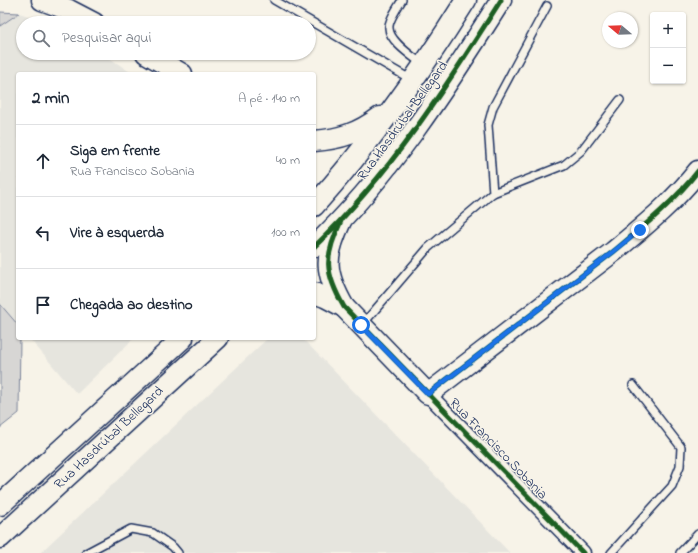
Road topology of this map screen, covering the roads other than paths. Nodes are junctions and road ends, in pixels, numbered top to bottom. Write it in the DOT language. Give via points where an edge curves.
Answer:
graph roads {
  1 [pos="42,0"];
  2 [pos="274,0"];
  3 [pos="402,0"];
  4 [pos="466,0"];
  5 [pos="501,0"];
  6 [pos="546,6"];
  7 [pos="81,16"];
  8 [pos="306,16"];
  9 [pos="316,21"];
  10 [pos="158,60"];
  11 [pos="179,72"];
  12 [pos="418,73"];
  13 [pos="620,100"];
  14 [pos="394,106"];
  15 [pos="316,141"];
  16 [pos="698,171"];
  17 [pos="493,193"];
  18 [pos="316,204"];
  19 [pos="340,221"];
  20 [pos="316,245"];
  21 [pos="316,294"];
  22 [pos="344,307"];
  23 [pos="361,325"];
  24 [pos="180,340"];
  25 [pos="216,340"];
  26 [pos="633,385"];
  27 [pos="428,394"];
  28 [pos="0,505"];
  29 [pos="698,534"];
  30 [pos="0,538"];
  31 [pos="577,550"];
  32 [pos="86,553"];
  33 [pos="178,553"];
  34 [pos="611,553"];
  35 [pos="680,553"];
  1 -- 7 [label="street"];
  2 -- 8 [label="lane"];
  3 -- 12 [label="lane" via="394,12 389,28 392,39"];
  4 -- 12 [label="street, Rua Hasdrúbal Bellegard"];
  5 -- 19 [label="street, Rua Hasdrúbal Bellegard" via="412,133"];
  6 -- 17 [label="lane" via="493,107 488,125"];
  9 -- 12 [label="lane"];
  10 -- 11 [label="street"];
  12 -- 14 [label="street, Rua Hasdrúbal Bellegard"];
  13 -- 17 [label="lane" via="581,151 564,165"];
  14 -- 15 [label="street" via="352,134"];
  14 -- 18 [label="street, Rua Hasdrúbal Bellegard"];
  16 -- 27 [label="street" via="670,203 635,234"];
  17 -- 23 [label="lane" via="428,248"];
  19 -- 20 [label="street, Rua Hasdrúbal Bellegard"];
  19 -- 22 [label="street, Rua Francisco Sobania" via="328,257 329,276"];
  21 -- 22 [label="street, Rua Francisco Sobania"];
  22 -- 23 [label="street, Rua Francisco Sobania"];
  23 -- 27 [label="street, Rua Francisco Sobania"];
  24 -- 28 [label="street, Rua Hasdrúbal Bellegard"];
  25 -- 30 [label="street, Rua Hasdrúbal Bellegard"];
  26 -- 34 [label="lane" via="681,447 680,466 672,486"];
  27 -- 31 [label="street, Rua Francisco Sobania"];
  29 -- 35 [label="lane"];
  32 -- 33 [label="lane" via="131,529 152,533"];
}
